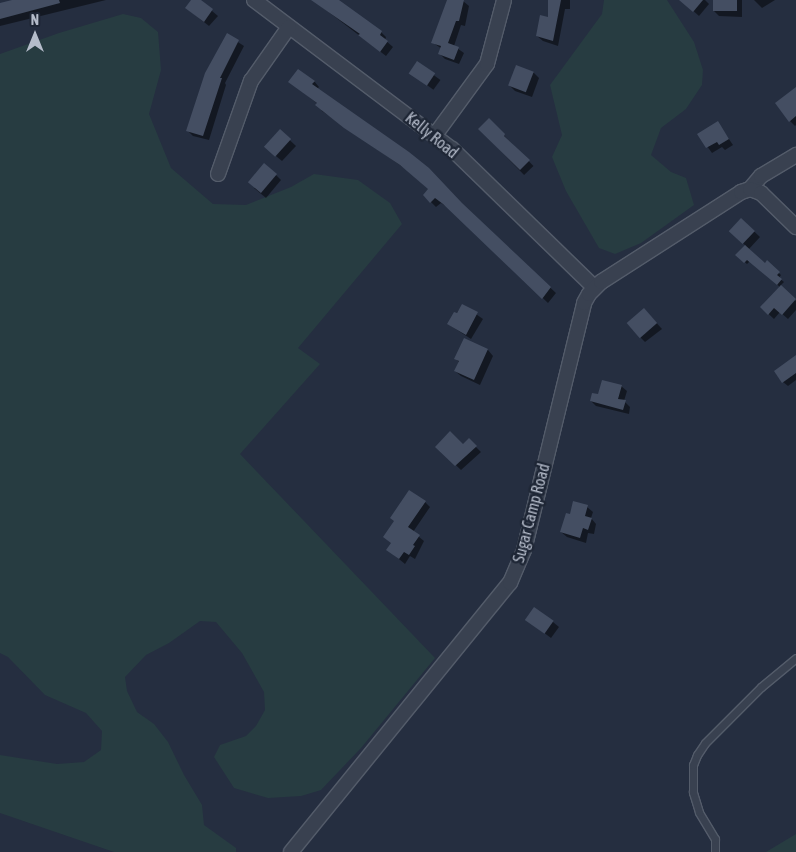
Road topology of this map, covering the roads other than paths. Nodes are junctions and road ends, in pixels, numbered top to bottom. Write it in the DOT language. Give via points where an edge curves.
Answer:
graph roads {
  1 [pos="254,0"];
  2 [pos="504,0"];
  3 [pos="289,27"];
  4 [pos="435,135"];
  5 [pos="796,154"];
  6 [pos="218,174"];
  7 [pos="750,189"];
  8 [pos="796,227"];
  9 [pos="595,288"];
  10 [pos="796,658"];
  11 [pos="291,852"];
  12 [pos="715,852"];
  1 -- 3 [label="street, Kelly Road"];
  2 -- 4 [label="street" via="487,64"];
  3 -- 4 [label="street, Kelly Road"];
  3 -- 6 [label="street" via="251,81"];
  4 -- 9 [label="street, Kelly Road"];
  5 -- 7 [label="street, Sugar Camp Road" via="761,176"];
  7 -- 8 [label="street" via="760,193"];
  7 -- 9 [label="street, Sugar Camp Road"];
  9 -- 11 [label="street, Sugar Camp Road" via="584,303 524,550 510,583"];
  10 -- 12 [label="lane" via="761,687 697,755 693,765 693,792 699,812 715,839"];
}
